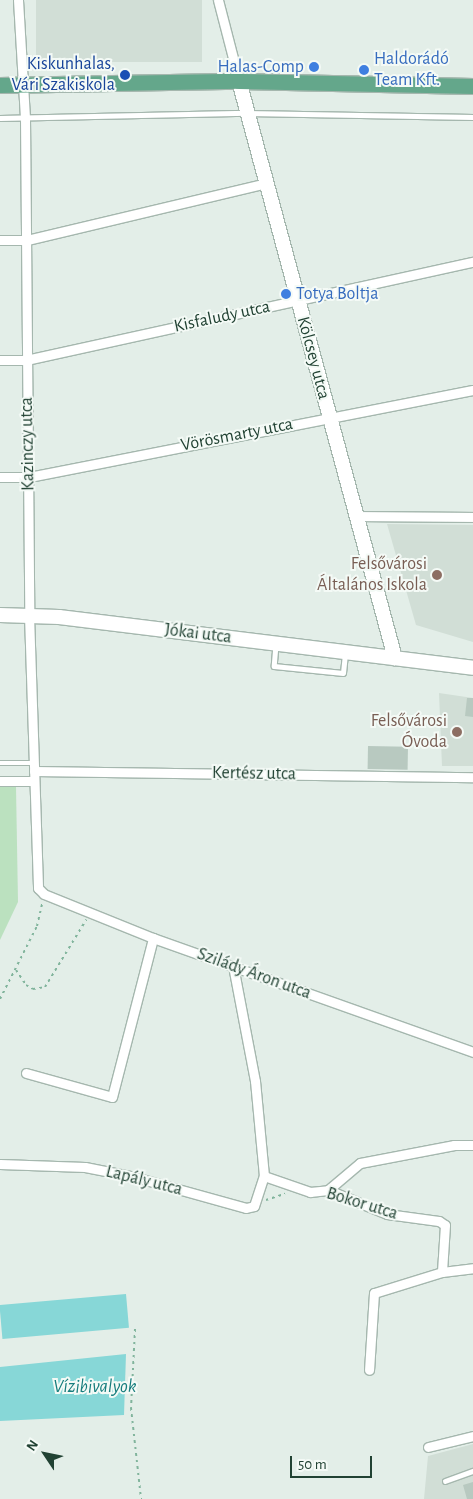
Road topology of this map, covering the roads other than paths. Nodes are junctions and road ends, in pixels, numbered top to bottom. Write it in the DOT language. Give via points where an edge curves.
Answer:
graph roads {
  1 [pos="18,0"];
  2 [pos="218,0"];
  3 [pos="239,81"];
  4 [pos="24,84"];
  5 [pos="0,85"];
  6 [pos="473,86"];
  7 [pos="247,113"];
  8 [pos="473,117"];
  9 [pos="0,118"];
  10 [pos="25,118"];
  11 [pos="267,183"];
  12 [pos="0,240"];
  13 [pos="27,240"];
  14 [pos="473,262"];
  15 [pos="297,301"];
  16 [pos="0,360"];
  17 [pos="26,360"];
  18 [pos="473,390"];
  19 [pos="328,416"];
  20 [pos="0,477"];
  21 [pos="28,477"];
  22 [pos="357,516"];
  23 [pos="473,517"];
  24 [pos="0,615"];
  25 [pos="29,615"];
  26 [pos="276,643"];
  27 [pos="345,652"];
  28 [pos="395,658"];
  29 [pos="473,668"];
  30 [pos="0,763"];
  31 [pos="34,767"];
  32 [pos="473,777"];
  33 [pos="0,781"];
  34 [pos="34,781"];
  35 [pos="41,891"];
  36 [pos="153,938"];
  37 [pos="233,966"];
  38 [pos="473,1052"];
  39 [pos="26,1073"];
  40 [pos="473,1146"];
  41 [pos="0,1164"];
  42 [pos="264,1176"];
  43 [pos="328,1190"];
  44 [pos="473,1268"];
  45 [pos="442,1272"];
  46 [pos="369,1370"];
  47 [pos="473,1436"];
  48 [pos="428,1448"];
  49 [pos="473,1471"];
  50 [pos="446,1481"];
  1 -- 4 [label="street, Kazinczy utca"];
  2 -- 3 [label="street, Kölcsey utca"];
  3 -- 4 [label="main road"];
  3 -- 6 [label="main road"];
  3 -- 7 [label="street, Kölcsey utca"];
  4 -- 5 [label="main road"];
  4 -- 10 [label="street, Kazinczy utca"];
  7 -- 8 [label="lane"];
  7 -- 10 [label="lane"];
  7 -- 11 [label="street, Kölcsey utca"];
  9 -- 10 [label="lane"];
  10 -- 13 [label="street, Kazinczy utca"];
  11 -- 13 [label="street"];
  11 -- 15 [label="street, Kölcsey utca"];
  12 -- 13 [label="street"];
  13 -- 17 [label="street, Kazinczy utca"];
  14 -- 15 [label="street, Kisfaludy utca"];
  15 -- 17 [label="street, Kisfaludy utca"];
  15 -- 19 [label="street, Kölcsey utca"];
  16 -- 17 [label="street, Kisfaludy utca"];
  17 -- 21 [label="street, Kazinczy utca"];
  18 -- 19 [label="street, Vörösmarty utca"];
  19 -- 21 [label="street, Vörösmarty utca"];
  19 -- 22 [label="street, Kölcsey utca"];
  20 -- 21 [label="street, Vörösmarty utca"];
  21 -- 25 [label="street, Kazinczy utca"];
  22 -- 23 [label="street"];
  22 -- 28 [label="street, Kölcsey utca"];
  24 -- 25 [label="street, Jókai utca"];
  25 -- 26 [label="street, Jókai utca"];
  25 -- 31 [label="street, Kazinczy utca"];
  26 -- 27 [label="street, Jókai utca"];
  26 -- 27 [label="lane" via="274,666 343,673"];
  27 -- 28 [label="street, Jókai utca"];
  28 -- 29 [label="street, Jókai utca"];
  30 -- 31 [label="lane"];
  31 -- 32 [label="street, Kertész utca"];
  31 -- 34 [label="street, Kazinczy utca"];
  33 -- 34 [label="street"];
  34 -- 35 [label="street, Kazinczy utca"];
  35 -- 36 [label="street, Szilády Áron utca"];
  36 -- 37 [label="street, Szilády Áron utca"];
  36 -- 39 [label="street" via="112,1097"];
  37 -- 38 [label="street, Szilády Áron utca"];
  37 -- 42 [label="street" via="254,1081"];
  40 -- 43 [label="street" via="454,1145 360,1163"];
  41 -- 42 [label="street, Lapály utca" via="84,1167 131,1176 246,1208 257,1201"];
  42 -- 43 [label="street, Bokor utca" via="310,1192"];
  43 -- 45 [label="street, Bokor utca" via="387,1214 443,1222 447,1231"];
  44 -- 45 [label="street"];
  45 -- 46 [label="street" via="374,1293"];
  47 -- 48 [label="street"];
  49 -- 50 [label="lane"];
}
